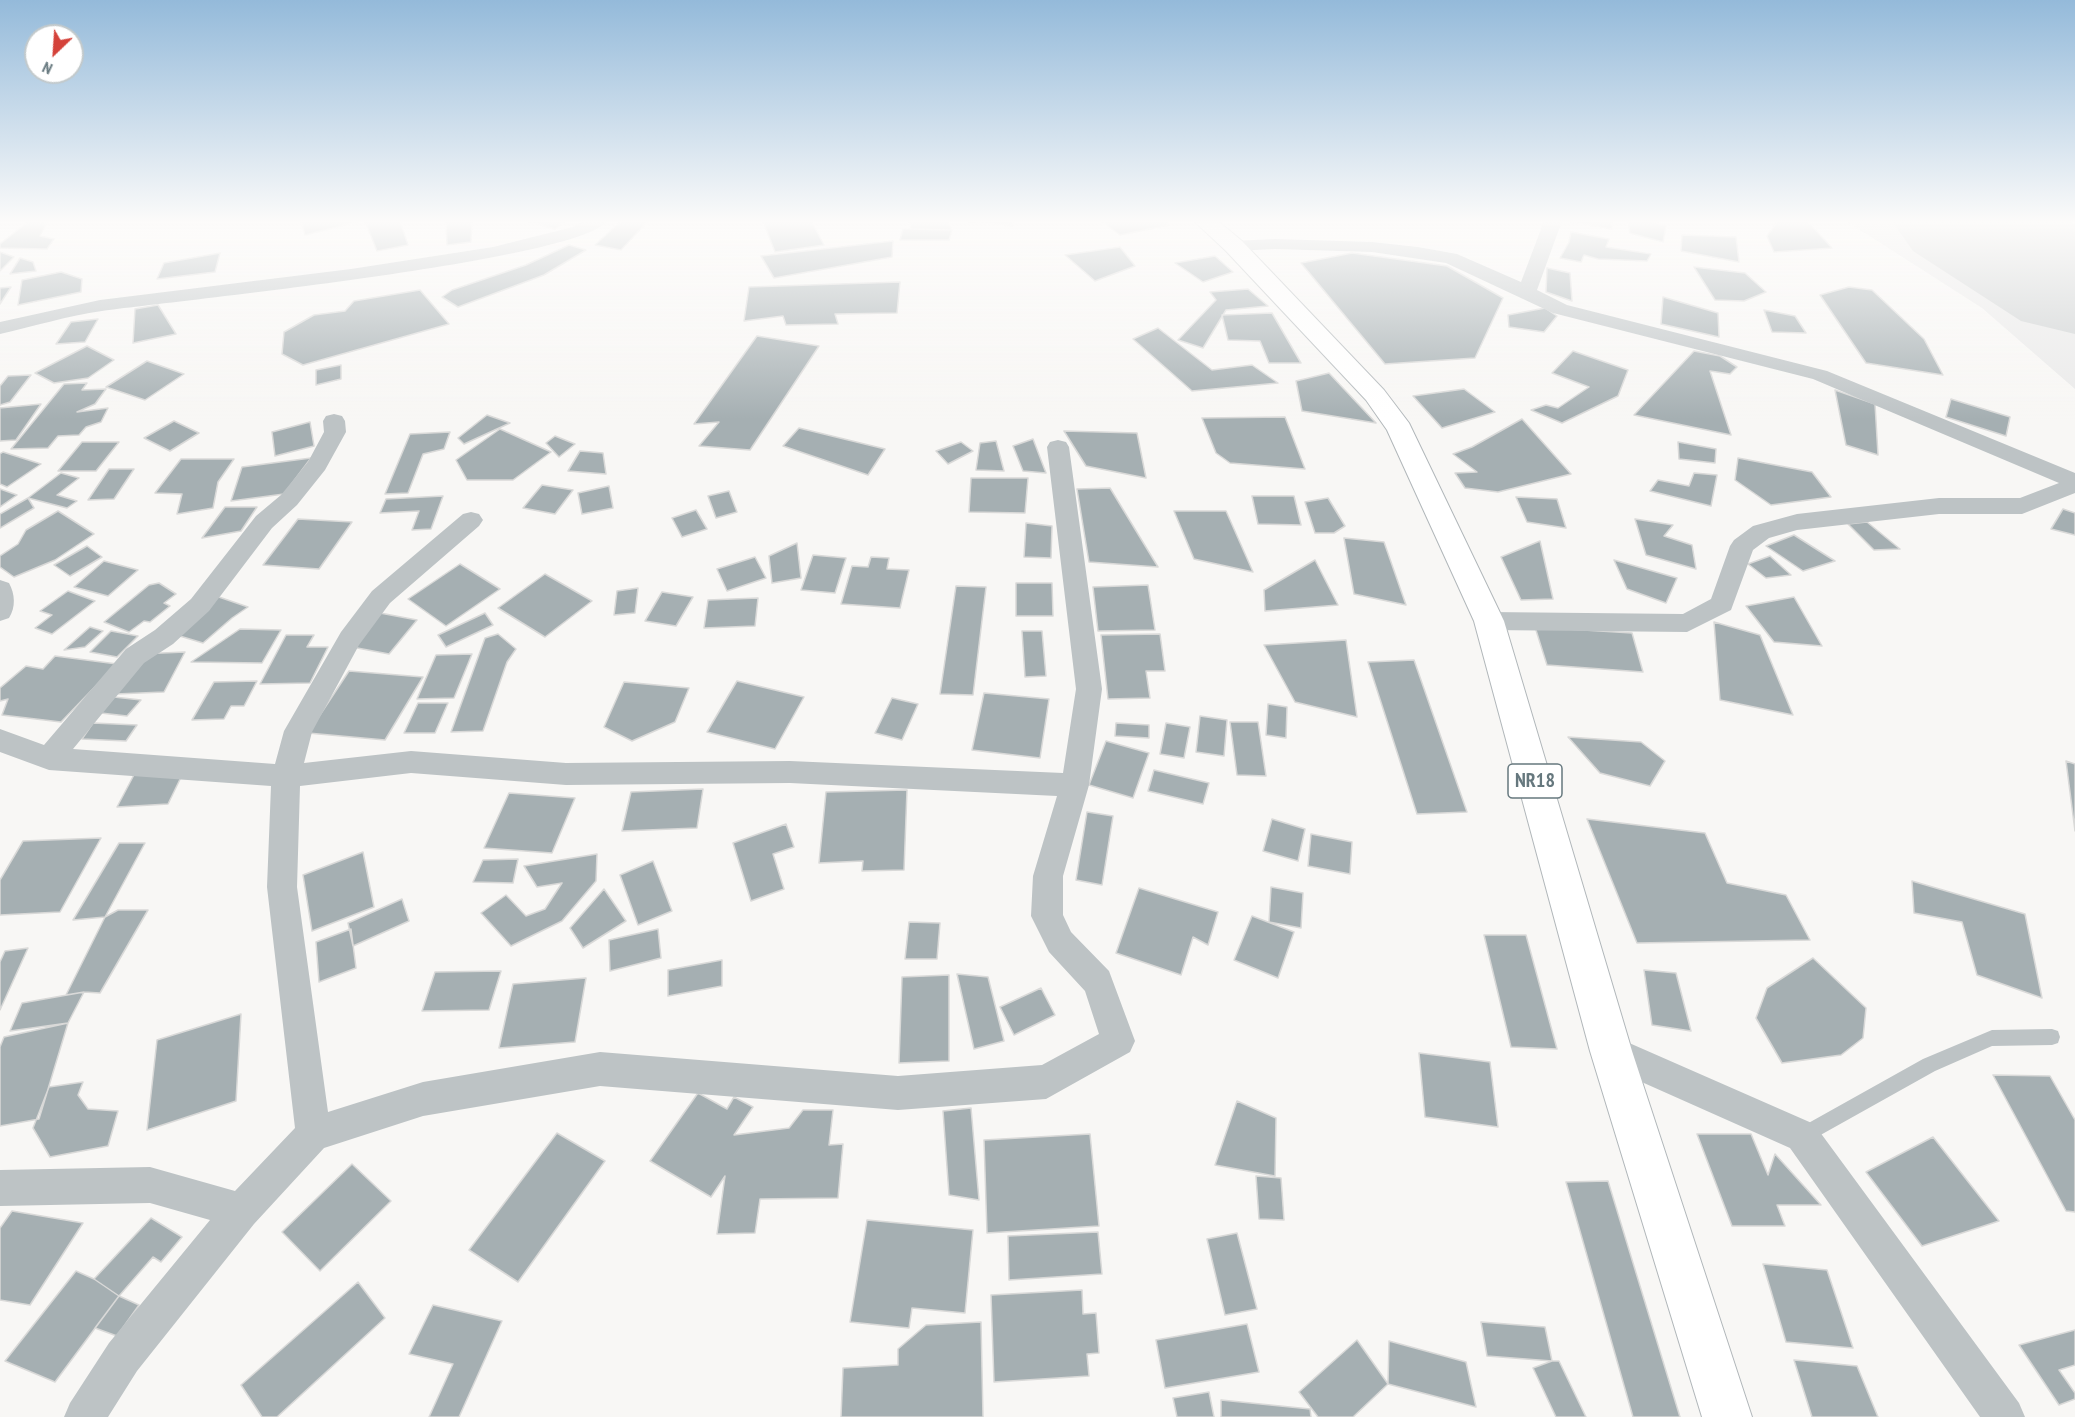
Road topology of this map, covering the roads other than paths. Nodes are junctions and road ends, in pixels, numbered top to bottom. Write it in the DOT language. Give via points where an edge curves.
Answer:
graph roads {
  1 [pos="248,287"];
  2 [pos="1273,287"];
  3 [pos="1516,287"];
  4 [pos="1529,287"];
  5 [pos="1527,292"];
  6 [pos="0,328"];
  7 [pos="334,421"];
  8 [pos="1058,447"];
  9 [pos="2075,483"];
  10 [pos="471,520"];
  11 [pos="0,589"];
  12 [pos="0,612"];
  13 [pos="1489,621"];
  14 [pos="0,740"];
  15 [pos="49,759"];
  16 [pos="286,776"];
  17 [pos="1075,785"];
  18 [pos="2052,1037"];
  19 [pos="1611,1051"];
  20 [pos="313,1134"];
  21 [pos="1802,1136"];
  22 [pos="0,1188"];
  23 [pos="241,1211"];
  24 [pos="84,1417"];
  25 [pos="1727,1417"];
  26 [pos="2005,1417"];
  1 -- 6 [label="street" via="100,306"];
  2 -- 13 [label="main road, NR18" via="1375,395 1400,429"];
  3 -- 5 [label="street"];
  4 -- 5 [label="street"];
  5 -- 9 [label="street" via="1560,309 1820,375"];
  7 -- 15 [label="street" via="335,432 317,465 289,500 264,522 200,604 164,637 135,656"];
  8 -- 17 [label="street" via="1089,689"];
  9 -- 13 [label="street" via="2022,506 1939,506 1797,522 1761,532 1742,546 1722,604 1687,623"];
  10 -- 16 [label="street" via="381,597 362,622 298,731"];
  11 -- 12 [label="street"];
  13 -- 19 [label="main road, NR18"];
  14 -- 15 [label="street"];
  15 -- 16 [label="street"];
  16 -- 17 [label="street" via="411,762 566,774 790,772"];
  16 -- 20 [label="street" via="282,887"];
  17 -- 20 [label="street" via="1048,876 1047,916 1059,942 1098,982 1118,1041 1046,1082 898,1093 600,1069 423,1099"];
  18 -- 21 [label="lane" via="1992,1038 1929,1065"];
  19 -- 21 [label="street"];
  19 -- 25 [label="main road, NR18"];
  20 -- 23 [label="street"];
  21 -- 26 [label="street"];
  22 -- 23 [label="street" via="150,1185"];
  23 -- 24 [label="street" via="123,1357"];
}
